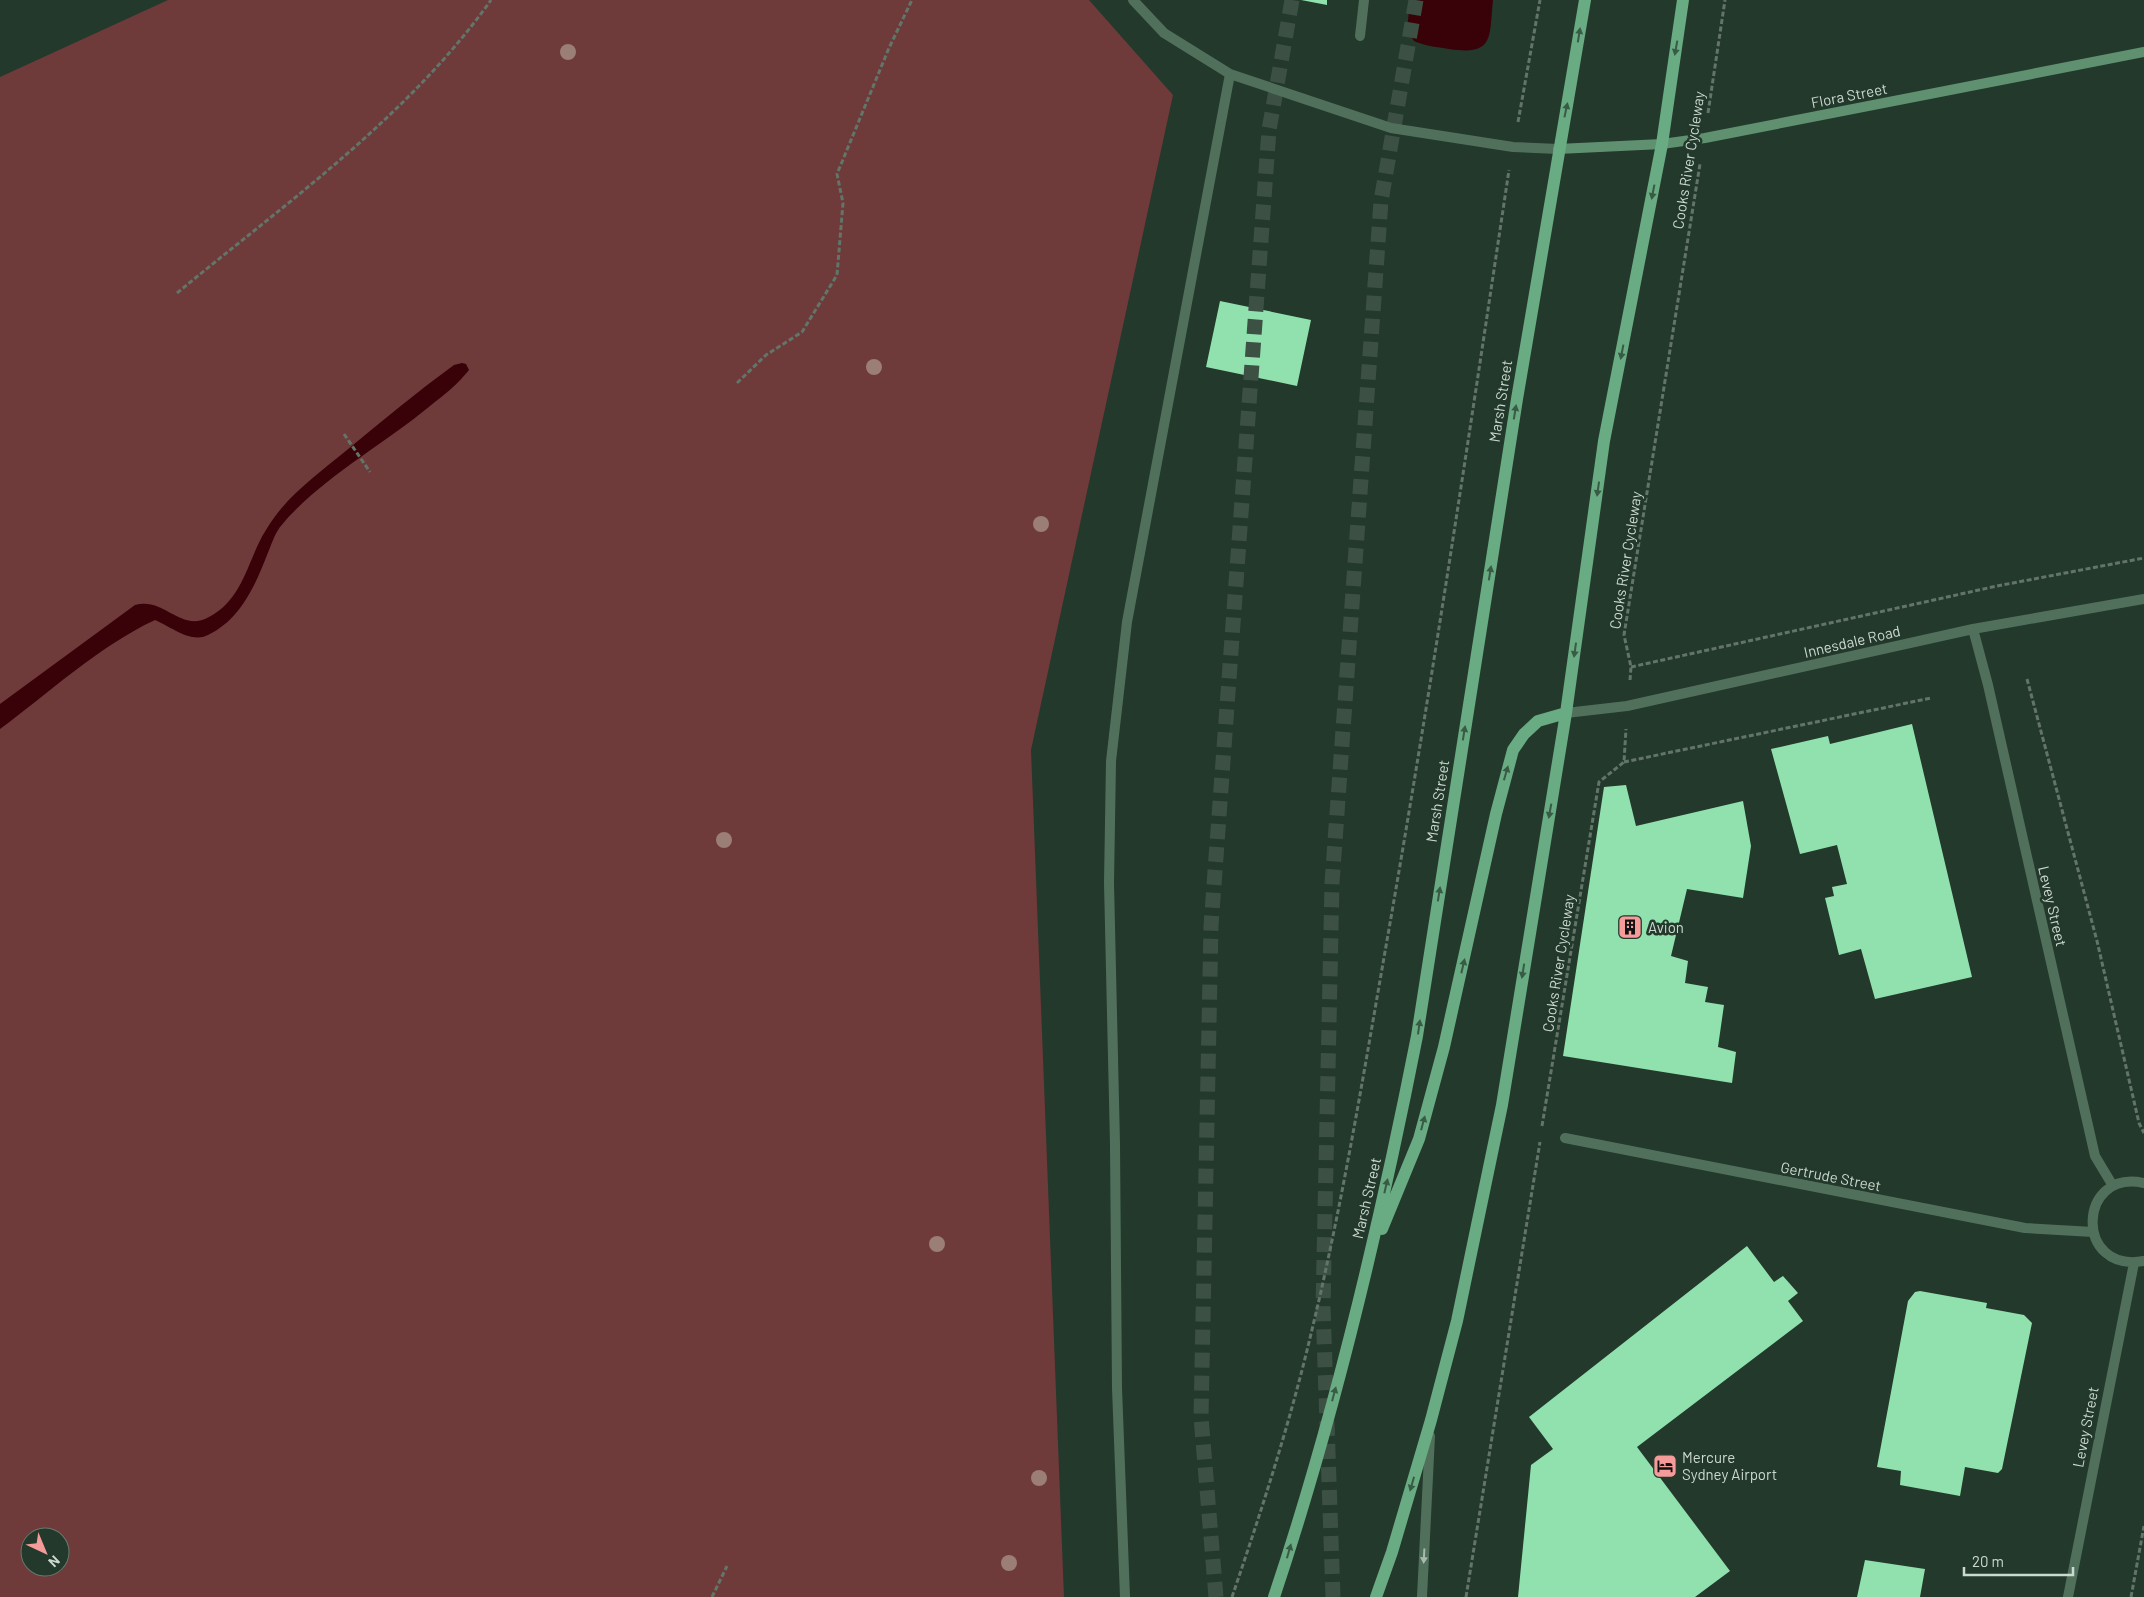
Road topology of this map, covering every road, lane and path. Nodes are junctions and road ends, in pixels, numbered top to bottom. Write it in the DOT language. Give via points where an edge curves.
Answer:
graph roads {
  1 [pos="491,0"];
  2 [pos="912,0"];
  3 [pos="1133,0"];
  4 [pos="1364,0"];
  5 [pos="1540,0"];
  6 [pos="1585,0"];
  7 [pos="1683,0"];
  8 [pos="1725,0"];
  9 [pos="1360,36"];
  10 [pos="2144,52"];
  11 [pos="1230,74"];
  12 [pos="1705,138"];
  13 [pos="1662,144"];
  14 [pos="1513,147"];
  15 [pos="1558,148"];
  16 [pos="177,293"];
  17 [pos="736,383"];
  18 [pos="344,434"];
  19 [pos="370,472"];
  20 [pos="2144,558"];
  21 [pos="2144,599"];
  22 [pos="1972,629"];
  23 [pos="1632,667"];
  24 [pos="2027,679"];
  25 [pos="1931,698"];
  26 [pos="1627,706"];
  27 [pos="1566,713"];
  28 [pos="1624,762"];
  29 [pos="2144,1134"];
  30 [pos="1565,1138"];
  31 [pos="2144,1183"];
  32 [pos="2113,1186"];
  33 [pos="2093,1232"];
  34 [pos="2139,1262"];
  35 [pos="1367,1266"];
  36 [pos="1431,1420"];
  37 [pos="2144,1526"];
  38 [pos="727,1566"];
  39 [pos="712,1597"];
  40 [pos="1125,1597"];
  41 [pos="1232,1597"];
  42 [pos="1274,1597"];
  43 [pos="1376,1597"];
  44 [pos="1422,1597"];
  45 [pos="1466,1597"];
  46 [pos="2068,1597"];
  47 [pos="2131,1597"];
  1 -- 16 [label="path" via="465,36 368,136"];
  2 -- 17 [label="path" via="837,174 843,203 837,275 802,332 766,355"];
  3 -- 11 [label="street" via="1164,33"];
  4 -- 9 [label="street"];
  5 -- 14 [label="path"];
  15 -- 6 [label="main road, Marsh Street, one-way"];
  7 -- 13 [label="main road, one-way"];
  8 -- 12 [label="path, Cooks River Cycleway"];
  10 -- 12 [label="main road, Flora Street"];
  11 -- 14 [label="street" via="1391,128"];
  11 -- 40 [label="street" via="1127,622 1111,761 1109,883 1117,1388"];
  12 -- 13 [label="main road, Flora Street"];
  12 -- 23 [label="path, Cooks River Cycleway" via="1624,635"];
  13 -- 15 [label="main road, Flora Street"];
  13 -- 27 [label="main road, one-way" via="1604,441"];
  14 -- 15 [label="street"];
  14 -- 41 [label="path" via="1444,592 1354,1130 1310,1338 1260,1514"];
  35 -- 15 [label="main road, Marsh Street, one-way" via="1398,1136 1417,1036"];
  18 -- 19 [label="path"];
  20 -- 23 [label="path" via="1997,586"];
  21 -- 22 [label="street, Innesdale Road"];
  22 -- 26 [label="street, Innesdale Road"];
  22 -- 32 [label="street, Levey Street" via="1988,685 2095,1156"];
  23 -- 26 [label="path, Cooks River Cycleway"];
  24 -- 29 [label="path" via="2097,941"];
  25 -- 28 [label="path"];
  26 -- 27 [label="street, Innesdale Road"];
  26 -- 28 [label="path, Cooks River Cycleway"];
  35 -- 27 [label="main road, one-way" via="1418,1139 1444,1047 1513,750 1538,721"];
  27 -- 36 [label="main road, one-way" via="1502,1106 1457,1321"];
  28 -- 45 [label="path, Cooks River Cycleway" via="1599,782"];
  30 -- 33 [label="street, Gertrude Street" via="2025,1228"];
  31 -- 32 [label="street" via="2129,1181"];
  32 -- 33 [label="street" via="2098,1201 2092,1222"];
  33 -- 34 [label="street" via="2104,1251 2113,1258"];
  34 -- 46 [label="street, Levey Street"];
  42 -- 35 [label="main road, Marsh Street, one-way" via="1331,1404"];
  36 -- 43 [label="main road, one-way"];
  36 -- 44 [label="street, one-way"];
  37 -- 47 [label="path"];
  38 -- 39 [label="path"];
}
